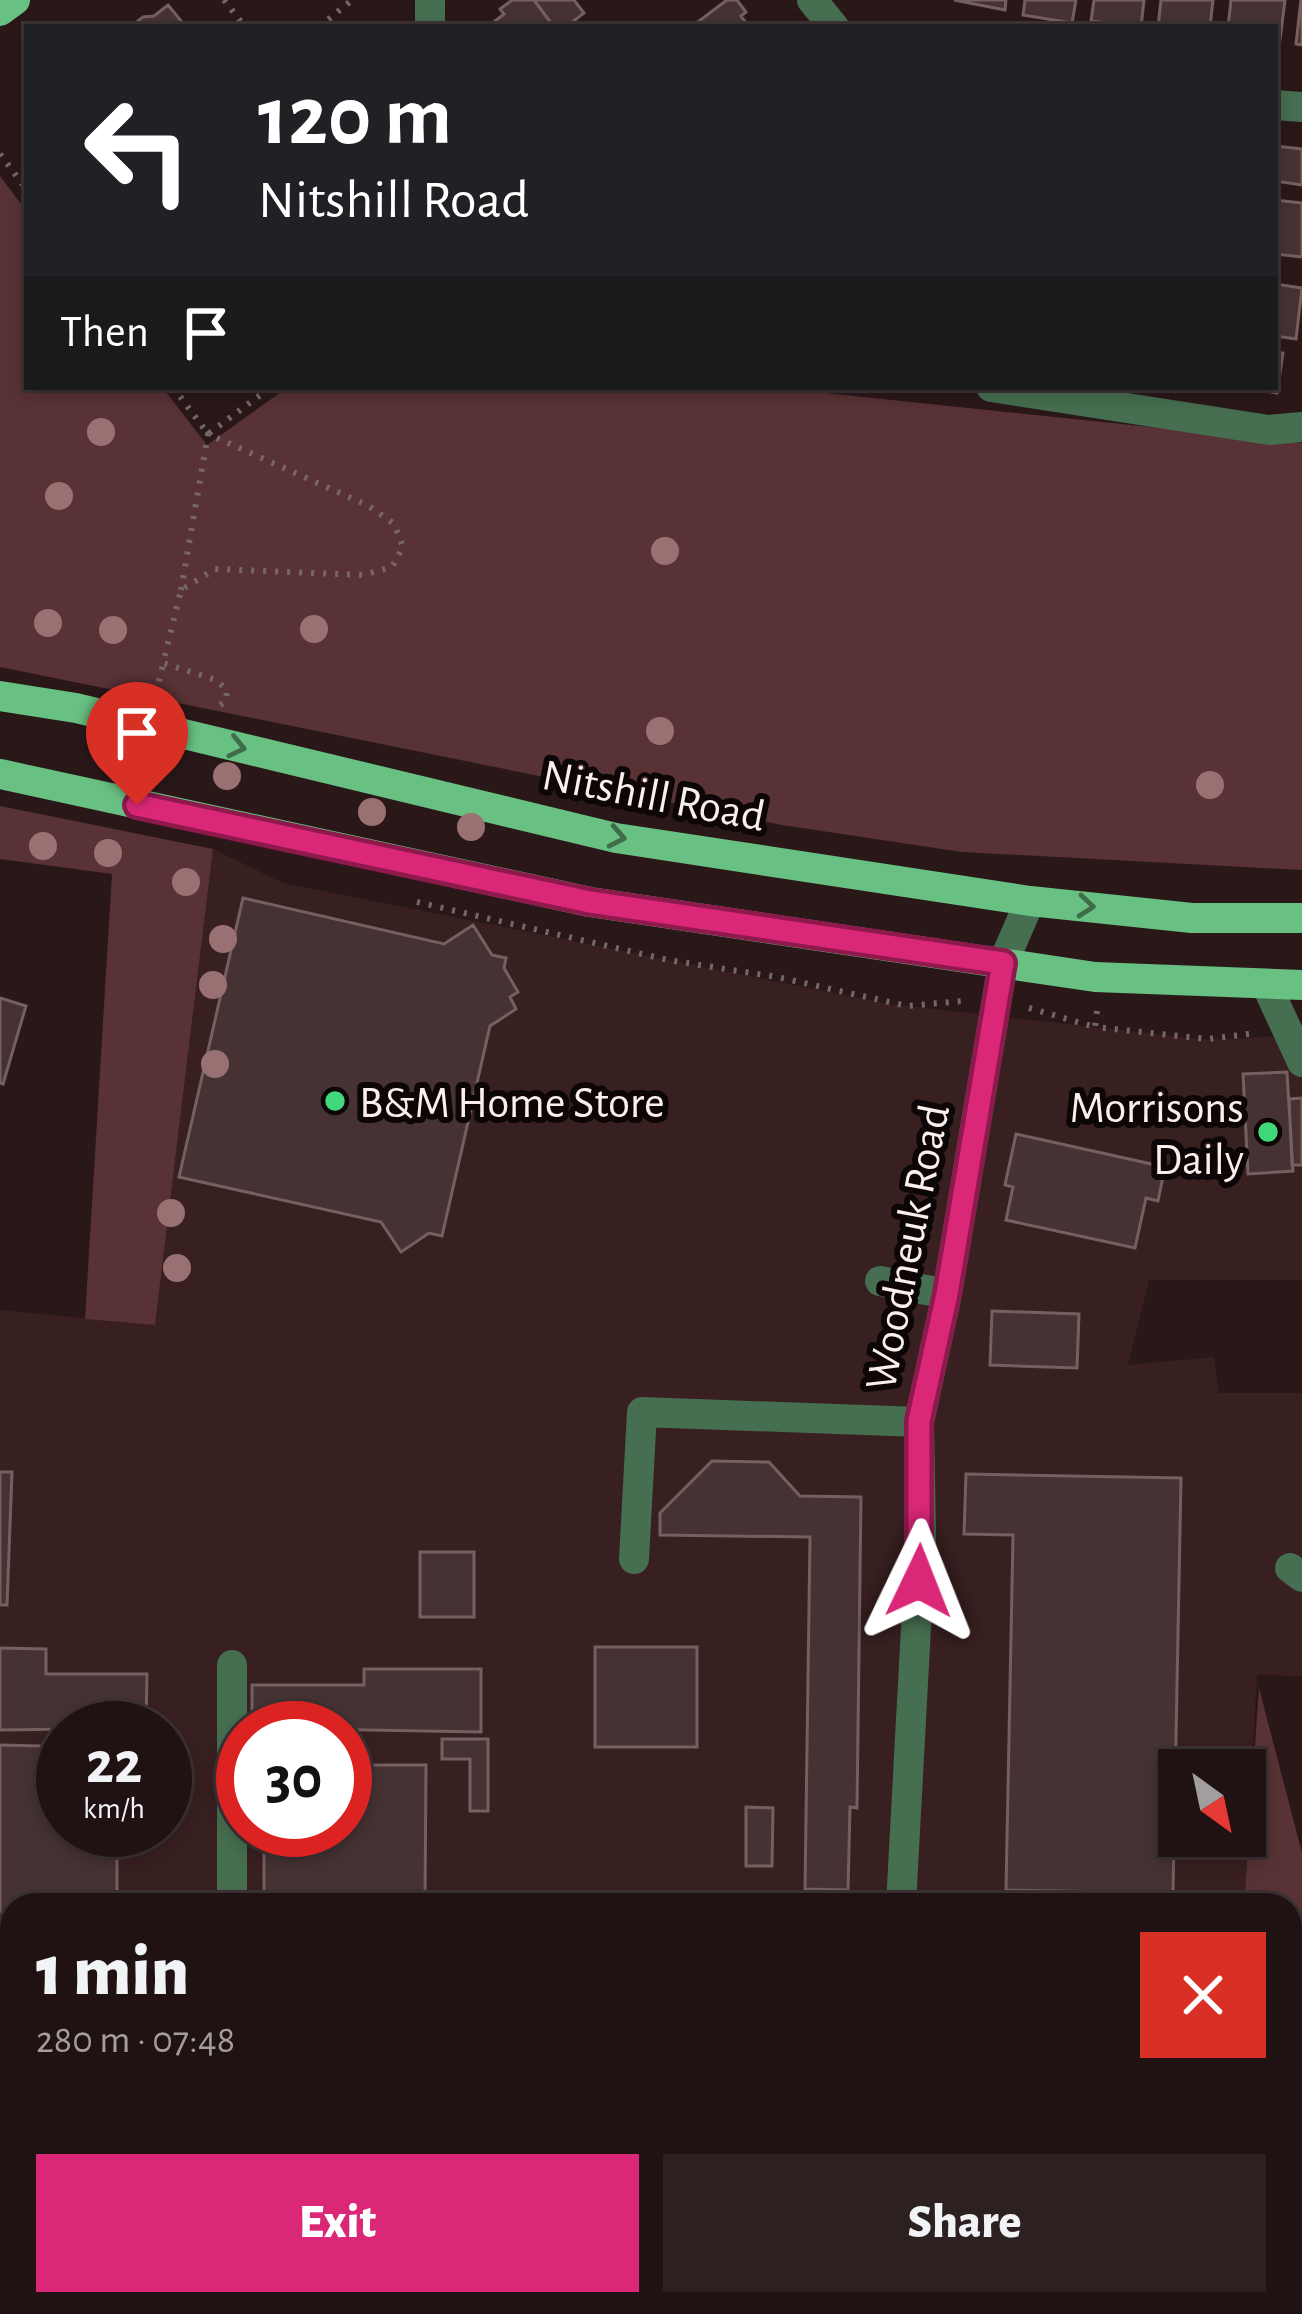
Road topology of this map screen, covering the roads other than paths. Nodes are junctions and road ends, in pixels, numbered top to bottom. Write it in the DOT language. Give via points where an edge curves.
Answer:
graph roads {
  1 [pos="15,0"];
  2 [pos="812,0"];
  3 [pos="0,11"];
  4 [pos="832,24"];
  5 [pos="1031,390"];
  6 [pos="1173,401"];
  7 [pos="1302,427"];
  8 [pos="0,696"];
  9 [pos="0,774"];
  10 [pos="1030,901"];
  11 [pos="1302,918"];
  12 [pos="1003,963"];
  13 [pos="1266,984"];
  14 [pos="1302,985"];
  15 [pos="1302,1062"];
  16 [pos="880,1281"];
  17 [pos="947,1294"];
  18 [pos="919,1421"];
  19 [pos="634,1559"];
  20 [pos="232,1665"];
  21 [pos="232,1893"];
  22 [pos="902,1893"];
  1 -- 3 [label="main road"];
  2 -- 4 [label="street"];
  5 -- 6 [label="street"];
  6 -- 7 [label="street" via="1269,430"];
  8 -- 10 [label="main road, Nitshill Road, one-way" via="616,838"];
  9 -- 12 [label="main road" via="590,902"];
  10 -- 11 [label="main road, Nitshill Road, one-way" via="1192,918"];
  10 -- 12 [label="street, Woodneuk Road"];
  12 -- 13 [label="main road" via="1095,977"];
  12 -- 17 [label="street, Woodneuk Road"];
  13 -- 14 [label="main road"];
  13 -- 15 [label="street"];
  16 -- 17 [label="street"];
  17 -- 18 [label="street, Woodneuk Road"];
  18 -- 19 [label="street" via="642,1412"];
  18 -- 22 [label="street, Woodneuk Road" via="921,1535"];
  20 -- 21 [label="street"];
}
